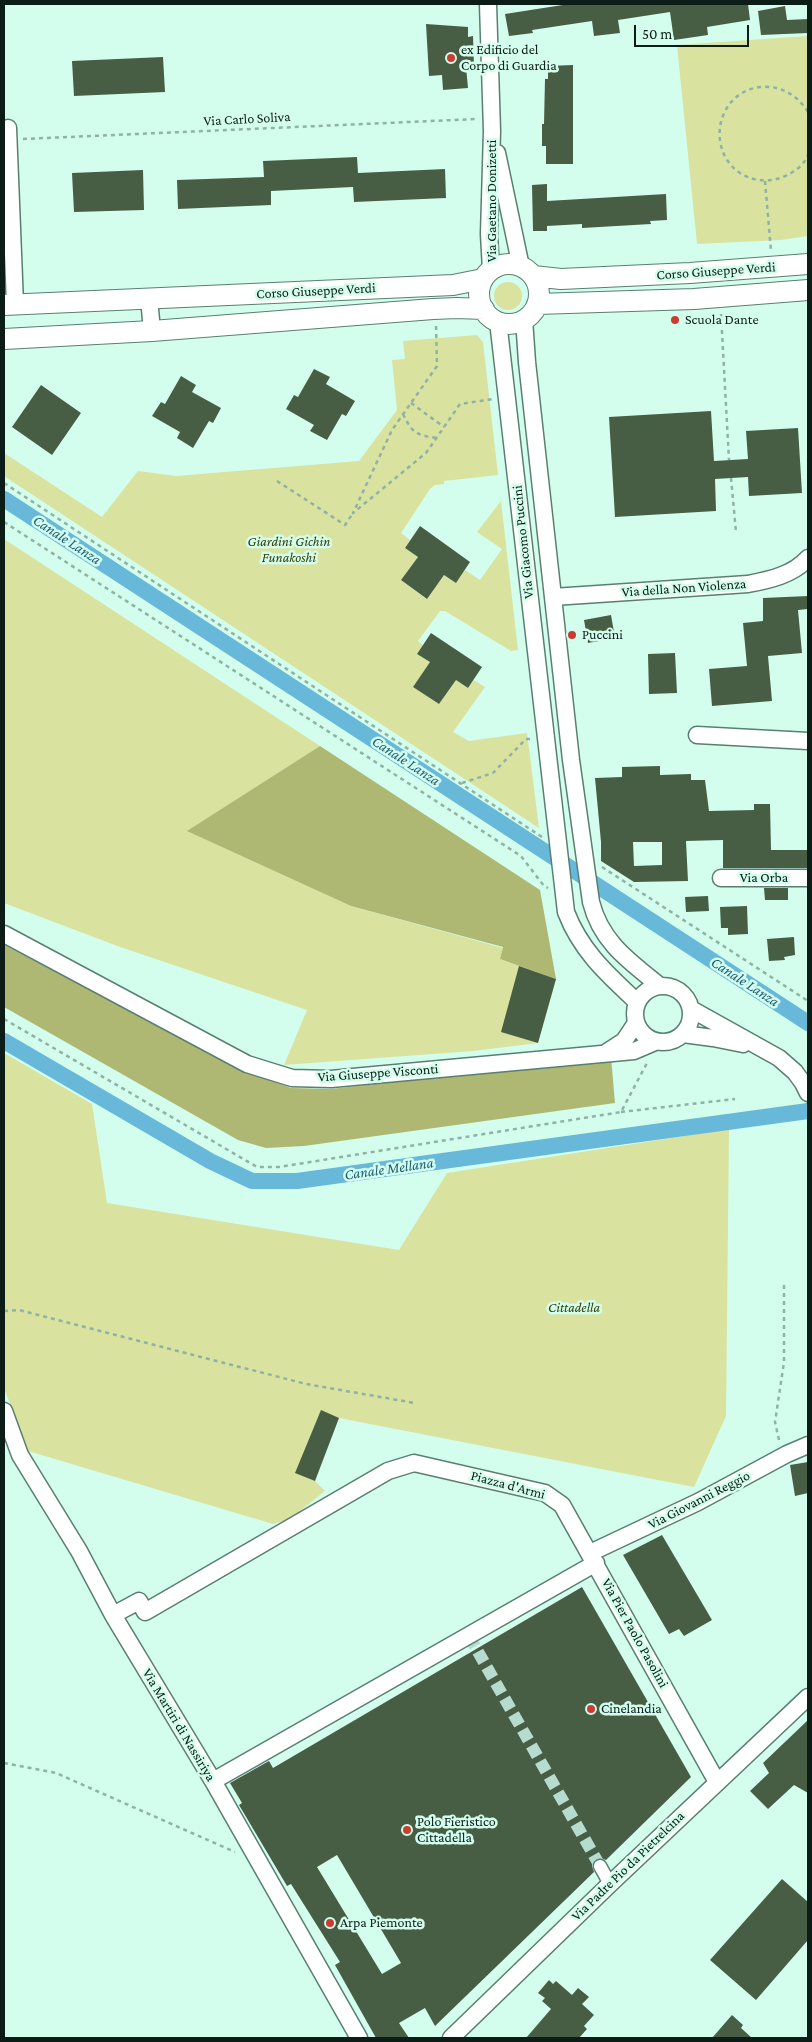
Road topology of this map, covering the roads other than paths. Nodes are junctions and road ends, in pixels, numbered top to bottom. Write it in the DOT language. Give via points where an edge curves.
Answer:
graph roads {
  1 [pos="488,4"];
  2 [pos="492,125"];
  3 [pos="8,134"];
  4 [pos="808,264"];
  5 [pos="527,272"];
  6 [pos="487,275"];
  7 [pos="808,290"];
  8 [pos="149,298"];
  9 [pos="9,304"];
  10 [pos="531,312"];
  11 [pos="491,315"];
  12 [pos="152,331"];
  13 [pos="4,339"];
  14 [pos="808,558"];
  15 [pos="553,597"];
  16 [pos="697,735"];
  17 [pos="808,741"];
  18 [pos="571,760"];
  19 [pos="547,763"];
  20 [pos="721,878"];
  21 [pos="808,878"];
  22 [pos="4,934"];
  23 [pos="660,986"];
  24 [pos="637,1002"];
  25 [pos="691,1009"];
  26 [pos="636,1023"];
  27 [pos="683,1034"];
  28 [pos="656,1042"];
  29 [pos="760,1048"];
  30 [pos="606,1052"];
  31 [pos="808,1093"];
  32 [pos="4,1411"];
  33 [pos="808,1445"];
  34 [pos="593,1558"];
  35 [pos="114,1615"];
  36 [pos="808,1697"];
  37 [pos="213,1781"];
  38 [pos="717,1782"];
  39 [pos="600,1866"];
  40 [pos="610,1884"];
  41 [pos="359,2038"];
  42 [pos="451,2038"];
  1 -- 2 [label="street, Via Gaetano Donizetti"];
  2 -- 5 [label="street, Via Gaetano Donizetti"];
  2 -- 6 [label="street, Via Gaetano Donizetti"];
  3 -- 9 [label="street"];
  4 -- 5 [label="street, Corso Giuseppe Verdi" via="561,279"];
  5 -- 6 [label="street" via="511,264 501,265"];
  5 -- 10 [label="street" via="538,285 539,295"];
  6 -- 8 [label="street, Corso Giuseppe Verdi" via="453,285"];
  6 -- 11 [label="street" via="479,294"];
  7 -- 10 [label="street, Corso Giuseppe Verdi"];
  8 -- 9 [label="street, Corso Giuseppe Verdi"];
  8 -- 12 [label="street"];
  10 -- 11 [label="street" via="506,323"];
  10 -- 15 [label="street, Via Giacomo Puccini" via="527,362"];
  11 -- 12 [label="street, Corso Giuseppe Verdi" via="457,308 433,309"];
  11 -- 19 [label="street, Via Giacomo Puccini" via="507,397"];
  12 -- 13 [label="street, Corso Giuseppe Verdi"];
  14 -- 15 [label="street, Via della Non Violenza" via="776,579 748,584"];
  15 -- 18 [label="street, Via Giacomo Puccini"];
  16 -- 17 [label="street"];
  18 -- 19 [label="street"];
  18 -- 23 [label="street, Via Giacomo Puccini" via="583,859 595,919 612,945"];
  19 -- 24 [label="street, Via Giacomo Puccini" via="566,912 583,946"];
  20 -- 21 [label="street, Via Orba"];
  22 -- 30 [label="street, Via Giuseppe Visconti" via="247,1064 292,1078 331,1079"];
  23 -- 24 [label="street" via="642,994"];
  23 -- 25 [label="street" via="668,986 683,994"];
  24 -- 26 [label="street"];
  25 -- 27 [label="street" via="689,1027"];
  25 -- 29 [label="street"];
  26 -- 28 [label="street" via="640,1031"];
  26 -- 30 [label="street, Via Giuseppe Visconti" via="624,1041"];
  27 -- 28 [label="street" via="667,1043"];
  27 -- 29 [label="street"];
  28 -- 30 [label="street, Via Giuseppe Visconti" via="634,1051"];
  29 -- 31 [label="street" via="779,1058 794,1072"];
  32 -- 35 [label="street, Via Martiri di Nassiriya" via="20,1455"];
  33 -- 34 [label="street, Via Giovanni Reggio"];
  34 -- 35 [label="street, Piazza d'Armi" via="562,1505 545,1493 414,1463 388,1471 145,1612 139,1601"];
  34 -- 37 [label="street"];
  34 -- 38 [label="street, Via Pier Paolo Pasolini"];
  35 -- 37 [label="street, Via Martiri di Nassiriya"];
  36 -- 38 [label="street, Via Padre Pio da Pietrelcina"];
  37 -- 41 [label="street, Via Martiri di Nassiriya"];
  38 -- 40 [label="street, Via Padre Pio da Pietrelcina"];
  39 -- 40 [label="street"];
  40 -- 42 [label="street, Via Padre Pio da Pietrelcina"];
}
